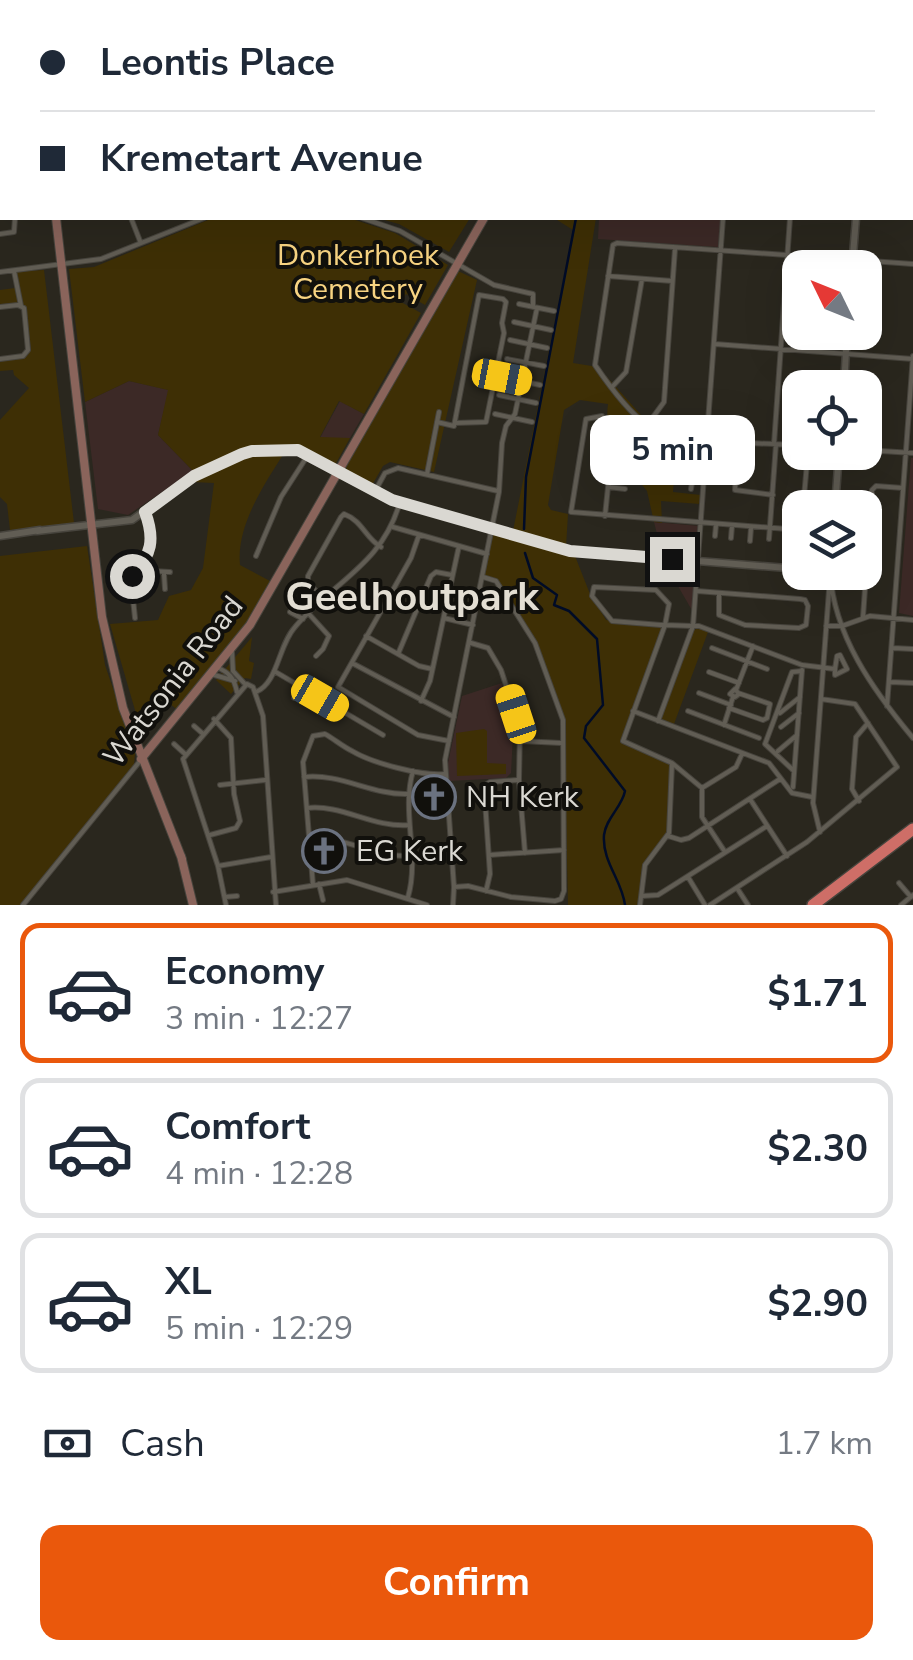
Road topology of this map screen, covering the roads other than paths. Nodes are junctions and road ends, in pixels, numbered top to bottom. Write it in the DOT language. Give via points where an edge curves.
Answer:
graph roads {
  1 [pos="15,220"];
  2 [pos="54,220"];
  3 [pos="132,220"];
  4 [pos="199,220"];
  5 [pos="368,220"];
  6 [pos="482,220"];
  7 [pos="724,220"];
  8 [pos="790,220"];
  9 [pos="856,220"];
  10 [pos="0,234"];
  11 [pos="141,243"];
  12 [pos="676,247"];
  13 [pos="721,250"];
  14 [pos="787,250"];
  15 [pos="853,250"];
  16 [pos="782,255"];
  17 [pos="457,263"];
  18 [pos="882,264"];
  19 [pos="913,264"];
  20 [pos="60,265"];
  21 [pos="16,270"];
  22 [pos="0,272"];
  23 [pos="608,276"];
  24 [pos="642,279"];
  25 [pos="672,281"];
  26 [pos="518,304"];
  27 [pos="0,306"];
  28 [pos="21,306"];
  29 [pos="535,308"];
  30 [pos="554,312"];
  31 [pos="514,322"];
  32 [pos="782,322"];
  33 [pos="533,326"];
  34 [pos="550,330"];
  35 [pos="510,340"];
  36 [pos="529,344"];
  37 [pos="715,344"];
  38 [pos="548,348"];
  39 [pos="780,349"];
  40 [pos="846,350"];
  41 [pos="846,354"];
  42 [pos="913,358"];
  43 [pos="0,359"];
  44 [pos="507,359"];
  45 [pos="526,362"];
  46 [pos="544,366"];
  47 [pos="845,370"];
  48 [pos="502,377"];
  49 [pos="522,381"];
  50 [pos="540,385"];
  51 [pos="612,386"];
  52 [pos="499,395"];
  53 [pos="518,399"];
  54 [pos="536,403"];
  55 [pos="439,412"];
  56 [pos="494,414"];
  57 [pos="513,418"];
  58 [pos="437,422"];
  59 [pos="532,422"];
  60 [pos="454,423"];
  61 [pos="648,425"];
  62 [pos="674,434"];
  63 [pos="708,438"];
  64 [pos="738,441"];
  65 [pos="775,444"];
  66 [pos="782,445"];
  67 [pos="630,448"];
  68 [pos="882,451"];
  69 [pos="910,453"];
  70 [pos="308,455"];
  71 [pos="706,470"];
  72 [pos="337,472"];
  73 [pos="650,472"];
  74 [pos="427,474"];
  75 [pos="608,487"];
  76 [pos="905,488"];
  77 [pos="625,489"];
  78 [pos="692,489"];
  79 [pos="499,492"];
  80 [pos="374,493"];
  81 [pos="773,495"];
  82 [pos="400,502"];
  83 [pos="146,512"];
  84 [pos="606,516"];
  85 [pos="91,524"];
  86 [pos="701,524"];
  87 [pos="716,526"];
  88 [pos="732,526"];
  89 [pos="392,527"];
  90 [pos="492,528"];
  91 [pos="751,528"];
  92 [pos="770,529"];
  93 [pos="782,530"];
  94 [pos="419,534"];
  95 [pos="0,536"];
  96 [pos="715,536"];
  97 [pos="731,538"];
  98 [pos="769,538"];
  99 [pos="750,541"];
  100 [pos="381,546"];
  101 [pos="459,546"];
  102 [pos="487,554"];
  103 [pos="256,556"];
  104 [pos="699,561"];
  105 [pos="143,565"];
  106 [pos="782,568"];
  107 [pos="452,575"];
  108 [pos="483,577"];
  109 [pos="165,589"];
  110 [pos="829,590"];
  111 [pos="832,590"];
  112 [pos="697,591"];
  113 [pos="333,592"];
  114 [pos="719,593"];
  115 [pos="324,600"];
  116 [pos="344,604"];
  117 [pos="290,612"];
  118 [pos="309,614"];
  119 [pos="864,617"];
  120 [pos="135,618"];
  121 [pos="444,618"];
  122 [pos="895,618"];
  123 [pos="304,619"];
  124 [pos="913,620"];
  125 [pos="474,625"];
  126 [pos="665,625"];
  127 [pos="694,626"];
  128 [pos="826,626"];
  129 [pos="842,626"];
  130 [pos="366,636"];
  131 [pos="470,643"];
  132 [pos="753,646"];
  133 [pos="232,648"];
  134 [pos="712,648"];
  135 [pos="893,648"];
  136 [pos="913,650"];
  137 [pos="398,654"];
  138 [pos="316,656"];
  139 [pos="747,661"];
  140 [pos="351,662"];
  141 [pos="112,667"];
  142 [pos="823,667"];
  143 [pos="802,668"];
  144 [pos="768,669"];
  145 [pos="835,669"];
  146 [pos="213,670"];
  147 [pos="432,670"];
  148 [pos="230,671"];
  149 [pos="274,671"];
  150 [pos="709,672"];
  151 [pos="242,682"];
  152 [pos="890,682"];
  153 [pos="913,683"];
  154 [pos="298,686"];
  155 [pos="754,689"];
  156 [pos="737,691"];
  157 [pos="254,693"];
  158 [pos="768,693"];
  159 [pos="699,694"];
  160 [pos="751,697"];
  161 [pos="294,698"];
  162 [pos="800,698"];
  163 [pos="821,700"];
  164 [pos="421,702"];
  165 [pos="764,702"];
  166 [pos="730,706"];
  167 [pos="887,706"];
  168 [pos="633,711"];
  169 [pos="799,713"];
  170 [pos="776,716"];
  171 [pos="454,718"];
  172 [pos="704,718"];
  173 [pos="214,719"];
  174 [pos="658,721"];
  175 [pos="689,722"];
  176 [pos="717,722"];
  177 [pos="869,722"];
  178 [pos="194,726"];
  179 [pos="701,726"];
  180 [pos="726,726"];
  181 [pos="781,727"];
  182 [pos="714,731"];
  183 [pos="741,731"];
  184 [pos="202,733"];
  185 [pos="383,735"];
  186 [pos="797,735"];
  187 [pos="726,736"];
  188 [pos="913,738"];
  189 [pos="139,739"];
  190 [pos="272,739"];
  191 [pos="264,740"];
  192 [pos="738,740"];
  193 [pos="449,741"];
  194 [pos="521,741"];
  195 [pos="155,742"];
  196 [pos="562,743"];
  197 [pos="174,744"];
  198 [pos="752,744"];
  199 [pos="777,752"];
  200 [pos="185,754"];
  201 [pos="742,754"];
  202 [pos="143,763"];
  203 [pos="672,763"];
  204 [pos="412,770"];
  205 [pos="794,771"];
  206 [pos="444,774"];
  207 [pos="304,777"];
  208 [pos="780,778"];
  209 [pos="266,780"];
  210 [pos="518,780"];
  211 [pos="234,782"];
  212 [pos="220,785"];
  213 [pos="794,787"];
  214 [pos="702,788"];
  215 [pos="407,794"];
  216 [pos="813,797"];
  217 [pos="750,798"];
  218 [pos="859,801"];
  219 [pos="307,808"];
  220 [pos="409,824"];
  221 [pos="707,826"];
  222 [pos="768,826"];
  223 [pos="913,829"];
  224 [pos="820,832"];
  225 [pos="208,835"];
  226 [pos="668,836"];
  227 [pos="309,840"];
  228 [pos="338,842"];
  229 [pos="566,850"];
  230 [pos="335,852"];
  231 [pos="524,853"];
  232 [pos="726,853"];
  233 [pos="489,855"];
  234 [pos="271,856"];
  235 [pos="411,856"];
  236 [pos="787,856"];
  237 [pos="218,866"];
  238 [pos="688,877"];
  239 [pos="899,883"];
  240 [pos="316,885"];
  241 [pos="454,887"];
  242 [pos="736,888"];
  243 [pos="486,891"];
  244 [pos="273,892"];
  245 [pos="237,896"];
  246 [pos="641,896"];
  247 [pos="225,897"];
  248 [pos="408,897"];
  249 [pos="911,899"];
  250 [pos="323,900"];
  251 [pos="522,902"];
  252 [pos="539,902"];
  253 [pos="549,903"];
  254 [pos="23,905"];
  255 [pos="193,905"];
  256 [pos="226,905"];
  257 [pos="276,905"];
  258 [pos="427,905"];
  259 [pos="453,905"];
  260 [pos="640,905"];
  261 [pos="707,905"];
  262 [pos="748,905"];
  263 [pos="813,905"];
  264 [pos="901,905"];
  1 -- 10 [label="street" via="14,232"];
  2 -- 20 [label="main road"];
  3 -- 11 [label="street"];
  4 -- 11 [label="street"];
  5 -- 17 [label="street"];
  6 -- 17 [label="main road, Watsonia Road"];
  7 -- 13 [label="street"];
  8 -- 14 [label="street"];
  9 -- 15 [label="street"];
  11 -- 20 [label="street"];
  12 -- 13 [label="street"];
  12 -- 23 [label="street" via="616,243"];
  12 -- 25 [label="street"];
  13 -- 16 [label="street"];
  13 -- 37 [label="street"];
  17 -- 29 [label="street" via="494,285 533,294"];
  17 -- 72 [label="main road, Watsonia Road"];
  18 -- 19 [label="street"];
  20 -- 21 [label="street"];
  20 -- 85 [label="main road"];
  21 -- 22 [label="street"];
  21 -- 28 [label="street"];
  23 -- 24 [label="street"];
  23 -- 51 [label="street" via="594,363"];
  24 -- 25 [label="street"];
  24 -- 51 [label="street" via="626,372"];
  25 -- 61 [label="street" via="664,402"];
  26 -- 29 [label="street"];
  27 -- 28 [label="street"];
  28 -- 43 [label="street" via="28,352"];
  29 -- 30 [label="street"];
  29 -- 33 [label="street"];
  31 -- 33 [label="street"];
  32 -- 39 [label="street"];
  33 -- 34 [label="street"];
  33 -- 36 [label="street"];
  35 -- 36 [label="street"];
  36 -- 38 [label="street"];
  36 -- 45 [label="street"];
  37 -- 39 [label="street"];
  37 -- 63 [label="street"];
  39 -- 41 [label="street"];
  39 -- 65 [label="street"];
  40 -- 41 [label="street"];
  41 -- 42 [label="street"];
  41 -- 47 [label="street"];
  42 -- 69 [label="street"];
  44 -- 45 [label="street"];
  45 -- 46 [label="street"];
  45 -- 49 [label="street"];
  48 -- 49 [label="street"];
  49 -- 50 [label="street"];
  49 -- 53 [label="street"];
  51 -- 61 [label="street"];
  52 -- 53 [label="street"];
  53 -- 54 [label="street"];
  53 -- 57 [label="street"];
  55 -- 58 [label="street"];
  56 -- 57 [label="street"];
  57 -- 59 [label="street"];
  57 -- 79 [label="street" via="502,443"];
  58 -- 60 [label="street"];
  58 -- 74 [label="street"];
  60 -- 60 [label="street" via="486,422 504,333 503,298 478,296"];
  61 -- 62 [label="street"];
  61 -- 67 [label="street"];
  62 -- 63 [label="street"];
  62 -- 73 [label="street" via="664,460"];
  63 -- 64 [label="street"];
  63 -- 71 [label="street"];
  64 -- 65 [label="street"];
  64 -- 81 [label="street" via="734,490"];
  65 -- 66 [label="street"];
  65 -- 81 [label="street"];
  67 -- 75 [label="street"];
  67 -- 84 [label="street" via="602,416 586,419 571,512"];
  68 -- 69 [label="street"];
  69 -- 76 [label="street"];
  70 -- 72 [label="street"];
  70 -- 83 [label="street" via="248,452 194,476"];
  70 -- 103 [label="street"];
  71 -- 78 [label="street" via="694,470"];
  71 -- 86 [label="street"];
  72 -- 80 [label="street"];
  72 -- 133 [label="main road, Watsonia Road"];
  74 -- 79 [label="street"];
  74 -- 80 [label="street" via="390,470"];
  75 -- 77 [label="street"];
  75 -- 84 [label="street"];
  76 -- 119 [label="street" via="872,490"];
  76 -- 122 [label="street"];
  79 -- 90 [label="street"];
  80 -- 82 [label="street"];
  81 -- 92 [label="street"];
  82 -- 89 [label="street"];
  82 -- 90 [label="street"];
  83 -- 85 [label="street"];
  83 -- 105 [label="street" via="152,534"];
  84 -- 86 [label="street"];
  85 -- 95 [label="street"];
  85 -- 141 [label="main road"];
  86 -- 87 [label="street"];
  86 -- 104 [label="street"];
  87 -- 88 [label="street"];
  87 -- 96 [label="street"];
  88 -- 91 [label="street"];
  88 -- 97 [label="street"];
  89 -- 94 [label="street"];
  89 -- 100 [label="street"];
  90 -- 102 [label="street"];
  90 -- 104 [label="street" via="580,553"];
  91 -- 92 [label="street"];
  91 -- 99 [label="street"];
  92 -- 93 [label="street"];
  92 -- 98 [label="street"];
  94 -- 101 [label="street"];
  94 -- 130 [label="street"];
  100 -- 113 [label="street"];
  100 -- 115 [label="street" via="357,520 341,516 308,576"];
  101 -- 102 [label="street"];
  101 -- 107 [label="street"];
  102 -- 108 [label="street"];
  104 -- 106 [label="street"];
  104 -- 112 [label="street"];
  105 -- 109 [label="street" via="167,572"];
  105 -- 120 [label="street" via="131,580"];
  107 -- 121 [label="street"];
  107 -- 137 [label="street" via="432,574"];
  108 -- 125 [label="street"];
  108 -- 196 [label="street" via="496,582 539,651 563,720"];
  110 -- 128 [label="street"];
  111 -- 129 [label="street"];
  112 -- 114 [label="street"];
  112 -- 127 [label="street"];
  113 -- 115 [label="street"];
  113 -- 116 [label="street"];
  114 -- 114 [label="street" via="805,600 804,627 719,616"];
  115 -- 118 [label="street"];
  117 -- 123 [label="street"];
  118 -- 123 [label="street"];
  118 -- 138 [label="street" via="328,636"];
  119 -- 122 [label="street"];
  119 -- 129 [label="street"];
  121 -- 125 [label="street"];
  121 -- 147 [label="street"];
  122 -- 124 [label="street"];
  122 -- 135 [label="street"];
  123 -- 149 [label="street"];
  125 -- 131 [label="street"];
  126 -- 126 [label="street" via="611,620 592,589 659,591 670,606"];
  126 -- 127 [label="street"];
  126 -- 168 [label="street"];
  127 -- 132 [label="street"];
  127 -- 174 [label="street"];
  128 -- 129 [label="street"];
  128 -- 142 [label="street"];
  129 -- 167 [label="street"];
  130 -- 137 [label="street"];
  130 -- 140 [label="street"];
  131 -- 171 [label="street"];
  131 -- 194 [label="street" via="488,648 498,663"];
  132 -- 139 [label="street"];
  132 -- 143 [label="street"];
  133 -- 146 [label="main road, Watsonia Road"];
  133 -- 148 [label="street"];
  134 -- 139 [label="street"];
  135 -- 136 [label="street"];
  135 -- 152 [label="street"];
  137 -- 147 [label="street"];
  139 -- 144 [label="street"];
  139 -- 156 [label="street"];
  140 -- 164 [label="street"];
  140 -- 193 [label="street" via="340,690 421,736"];
  141 -- 189 [label="main road"];
  141 -- 202 [label="main road"];
  142 -- 143 [label="street"];
  142 -- 145 [label="street"];
  142 -- 163 [label="street"];
  143 -- 162 [label="street"];
  143 -- 170 [label="street" via="793,671"];
  146 -- 148 [label="street"];
  146 -- 151 [label="street"];
  146 -- 195 [label="main road, Watsonia Road"];
  147 -- 164 [label="street"];
  148 -- 151 [label="street"];
  149 -- 154 [label="street"];
  149 -- 157 [label="street"];
  150 -- 156 [label="street"];
  151 -- 157 [label="street"];
  151 -- 173 [label="street"];
  152 -- 153 [label="street"];
  152 -- 167 [label="street"];
  154 -- 161 [label="street"];
  154 -- 185 [label="street"];
  155 -- 160 [label="street"];
  156 -- 160 [label="street"];
  156 -- 166 [label="street"];
  157 -- 191 [label="street"];
  158 -- 165 [label="street"];
  159 -- 166 [label="street"];
  160 -- 165 [label="street"];
  162 -- 169 [label="street"];
  162 -- 170 [label="street"];
  163 -- 177 [label="street" via="853,702"];
  163 -- 216 [label="street"];
  164 -- 171 [label="street"];
  165 -- 166 [label="street" via="771,706 764,720"];
  166 -- 180 [label="street"];
  167 -- 188 [label="street"];
  168 -- 174 [label="street"];
  168 -- 203 [label="street" via="622,741"];
  169 -- 181 [label="street"];
  169 -- 186 [label="street"];
  170 -- 199 [label="street" via="765,745"];
  171 -- 193 [label="street"];
  172 -- 175 [label="street" via="690,712"];
  172 -- 176 [label="street"];
  172 -- 179 [label="street"];
  173 -- 184 [label="street"];
  173 -- 211 [label="street" via="231,738"];
  174 -- 201 [label="street"];
  176 -- 180 [label="street"];
  176 -- 182 [label="street"];
  177 -- 218 [label="street" via="856,737 852,790"];
  177 -- 218 [label="street" via="897,767"];
  178 -- 184 [label="street"];
  180 -- 183 [label="street"];
  180 -- 187 [label="street"];
  183 -- 192 [label="street"];
  183 -- 198 [label="street" via="757,737"];
  184 -- 200 [label="street"];
  186 -- 199 [label="street"];
  186 -- 205 [label="street"];
  189 -- 195 [label="main road"];
  189 -- 202 [label="main road"];
  190 -- 191 [label="street"];
  191 -- 209 [label="street"];
  193 -- 206 [label="street"];
  194 -- 196 [label="street"];
  194 -- 210 [label="street"];
  195 -- 202 [label="main road"];
  196 -- 229 [label="street"];
  197 -- 200 [label="street"];
  199 -- 205 [label="street"];
  200 -- 225 [label="street"];
  201 -- 208 [label="street" via="769,763"];
  201 -- 214 [label="street" via="736,767"];
  202 -- 254 [label="street, Watsonia Road"];
  202 -- 255 [label="main road" via="182,858"];
  203 -- 214 [label="street"];
  203 -- 226 [label="street"];
  204 -- 206 [label="street"];
  204 -- 207 [label="street" via="355,753 320,733 309,743"];
  204 -- 215 [label="street"];
  205 -- 213 [label="street"];
  206 -- 241 [label="street"];
  207 -- 215 [label="street"];
  207 -- 219 [label="street"];
  208 -- 216 [label="street" via="794,795"];
  208 -- 217 [label="street"];
  209 -- 211 [label="street"];
  209 -- 234 [label="street"];
  210 -- 231 [label="street"];
  210 -- 233 [label="street" via="484,786"];
  211 -- 212 [label="street"];
  211 -- 225 [label="street" via="240,824"];
  214 -- 221 [label="street"];
  215 -- 220 [label="street"];
  216 -- 224 [label="street"];
  217 -- 221 [label="street"];
  217 -- 222 [label="street"];
  218 -- 224 [label="street"];
  219 -- 220 [label="street"];
  219 -- 227 [label="street"];
  220 -- 235 [label="street"];
  221 -- 226 [label="street" via="684,840"];
  221 -- 232 [label="street"];
  222 -- 232 [label="street"];
  222 -- 236 [label="street"];
  223 -- 263 [label="highway"];
  224 -- 236 [label="street"];
  225 -- 237 [label="street"];
  226 -- 246 [label="street" via="645,865"];
  227 -- 228 [label="street"];
  227 -- 240 [label="street"];
  228 -- 230 [label="street"];
  228 -- 235 [label="street"];
  229 -- 231 [label="street"];
  229 -- 253 [label="street" via="561,899"];
  231 -- 233 [label="street"];
  232 -- 238 [label="street"];
  233 -- 243 [label="street"];
  234 -- 237 [label="street"];
  234 -- 244 [label="street"];
  235 -- 248 [label="street"];
  236 -- 242 [label="street"];
  237 -- 247 [label="street"];
  238 -- 246 [label="street" via="658,896"];
  238 -- 261 [label="street"];
  239 -- 249 [label="street"];
  240 -- 244 [label="street"];
  240 -- 248 [label="street" via="349,880"];
  240 -- 250 [label="street"];
  241 -- 243 [label="street"];
  241 -- 259 [label="street"];
  242 -- 261 [label="street"];
  242 -- 262 [label="street"];
  243 -- 251 [label="street"];
  244 -- 257 [label="street"];
  245 -- 247 [label="street"];
  246 -- 260 [label="street"];
  247 -- 256 [label="street"];
  248 -- 258 [label="street"];
  249 -- 264 [label="street"];
  251 -- 252 [label="street"];
  252 -- 253 [label="street"];
}
